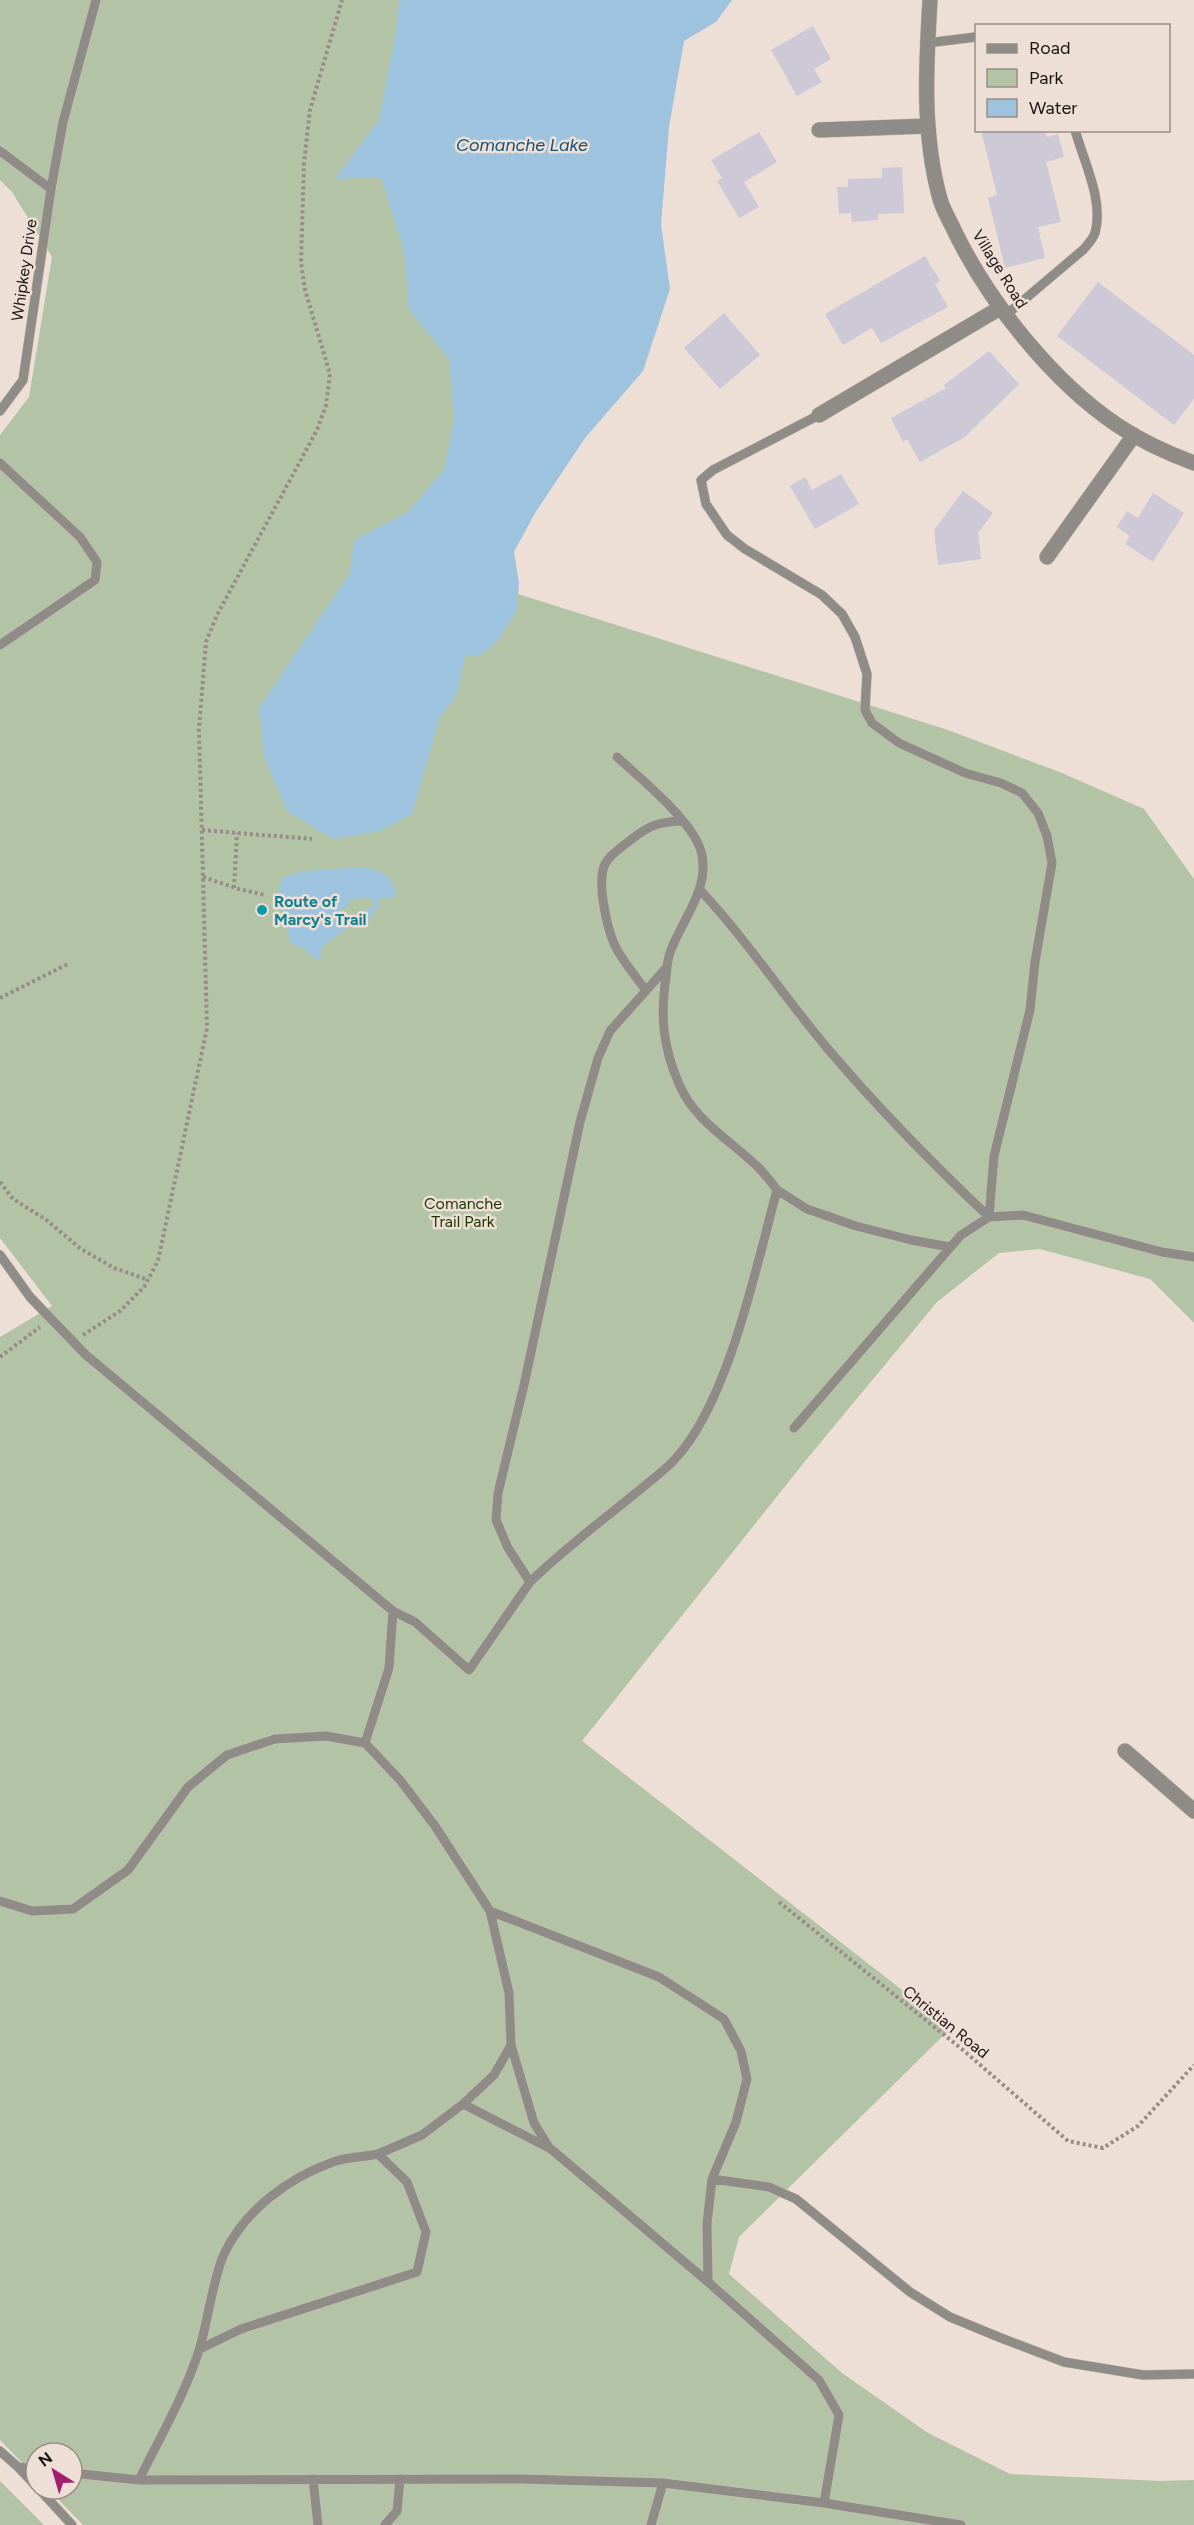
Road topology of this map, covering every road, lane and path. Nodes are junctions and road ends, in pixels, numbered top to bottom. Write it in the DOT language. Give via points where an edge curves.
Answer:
graph roads {
  1 [pos="96,0"];
  2 [pos="342,0"];
  3 [pos="930,0"];
  4 [pos="975,37"];
  5 [pos="927,43"];
  6 [pos="927,126"];
  7 [pos="819,130"];
  8 [pos="1076,132"];
  9 [pos="0,150"];
  10 [pos="51,189"];
  11 [pos="1003,312"];
  12 [pos="0,411"];
  13 [pos="819,415"];
  14 [pos="1134,435"];
  15 [pos="0,463"];
  16 [pos="1194,463"];
  17 [pos="1047,557"];
  18 [pos="0,645"];
  19 [pos="617,757"];
  20 [pos="682,821"];
  21 [pos="202,830"];
  22 [pos="237,833"];
  23 [pos="312,839"];
  24 [pos="203,877"];
  25 [pos="234,888"];
  26 [pos="700,890"];
  27 [pos="265,895"];
  28 [pos="68,964"];
  29 [pos="668,967"];
  30 [pos="646,991"];
  31 [pos="0,998"];
  32 [pos="0,1182"];
  33 [pos="777,1190"];
  34 [pos="989,1217"];
  35 [pos="950,1247"];
  36 [pos="0,1255"];
  37 [pos="1194,1257"];
  38 [pos="148,1280"];
  39 [pos="51,1319"];
  40 [pos="72,1341"];
  41 [pos="0,1357"];
  42 [pos="794,1428"];
  43 [pos="530,1582"];
  44 [pos="393,1611"];
  45 [pos="365,1743"];
  46 [pos="1125,1751"];
  47 [pos="1194,1811"];
  48 [pos="0,1901"];
  49 [pos="779,1902"];
  50 [pos="490,1911"];
  51 [pos="511,2045"];
  52 [pos="1194,2065"];
  53 [pos="463,2104"];
  54 [pos="550,2149"];
  55 [pos="378,2154"];
  56 [pos="712,2179"];
  57 [pos="708,2282"];
  58 [pos="200,2349"];
  59 [pos="1194,2374"];
  60 [pos="0,2451"];
  61 [pos="18,2467"];
  62 [pos="24,2468"];
  63 [pos="24,2474"];
  64 [pos="84,2474"];
  65 [pos="139,2480"];
  66 [pos="313,2480"];
  67 [pos="400,2480"];
  68 [pos="663,2483"];
  69 [pos="49,2501"];
  70 [pos="824,2504"];
  71 [pos="72,2525"];
  72 [pos="318,2525"];
  73 [pos="386,2525"];
  74 [pos="651,2525"];
  75 [pos="961,2525"];
  1 -- 10 [label="lane, Whipkey Drive" via="63,122"];
  2 -- 21 [label="path" via="310,110 304,163 302,263 305,290 330,374 326,405 317,430 206,642 199,729"];
  3 -- 5 [label="street, Village Road"];
  4 -- 5 [label="lane"];
  5 -- 6 [label="street, Village Road"];
  6 -- 7 [label="street"];
  6 -- 11 [label="street, Village Road" via="940,200 968,258"];
  8 -- 11 [label="lane" via="1095,196 1098,217 1094,236 1084,249"];
  9 -- 10 [label="lane"];
  10 -- 12 [label="lane, Whipkey Drive" via="23,381"];
  11 -- 13 [label="street"];
  11 -- 14 [label="street, Village Road" via="1073,389"];
  13 -- 34 [label="lane" via="712,470 702,480 706,504 727,535 822,595 842,614 855,637 867,674 865,710 872,723 900,743 964,773 1022,793 1038,813 1052,863 1030,1010 994,1156"];
  14 -- 16 [label="street, Village Road"];
  14 -- 17 [label="street"];
  15 -- 18 [label="lane" via="80,537 97,562 94,580"];
  19 -- 20 [label="lane"];
  20 -- 26 [label="lane" via="699,848 703,866"];
  20 -- 30 [label="lane" via="647,826 605,864 603,901 617,952"];
  21 -- 22 [label="path"];
  21 -- 24 [label="path"];
  22 -- 23 [label="path"];
  22 -- 25 [label="path"];
  24 -- 25 [label="path"];
  24 -- 38 [label="path" via="207,1028 167,1224 158,1261"];
  25 -- 27 [label="path"];
  26 -- 29 [label="lane" via="670,953"];
  26 -- 34 [label="lane" via="730,922 828,1050"];
  28 -- 31 [label="path"];
  29 -- 30 [label="lane"];
  29 -- 33 [label="lane" via="663,1039 679,1086 696,1114"];
  30 -- 43 [label="lane" via="610,1030 598,1058 580,1122 498,1493 496,1520"];
  32 -- 38 [label="path" via="13,1199 81,1249 114,1268"];
  33 -- 35 [label="lane" via="807,1209 856,1226"];
  33 -- 43 [label="lane" via="737,1332 696,1432 676,1459 555,1557"];
  34 -- 35 [label="lane"];
  34 -- 37 [label="lane" via="1023,1215"];
  35 -- 42 [label="lane"];
  36 -- 39 [label="lane" via="30,1298"];
  38 -- 40 [label="path" via="120,1311"];
  39 -- 40 [label="lane"];
  39 -- 41 [label="path"];
  40 -- 44 [label="lane"];
  43 -- 44 [label="lane" via="469,1670 415,1622"];
  44 -- 45 [label="lane" via="389,1668"];
  45 -- 48 [label="lane" via="326,1736 275,1739 227,1755 188,1787 128,1870 73,1909 32,1911"];
  45 -- 50 [label="lane" via="435,1826"];
  46 -- 47 [label="street"];
  49 -- 52 [label="path, Christian Road" via="963,2050 1068,2141 1103,2148 1138,2126"];
  50 -- 51 [label="lane" via="509,1993"];
  50 -- 56 [label="lane" via="659,1977 724,2019 741,2051 747,2079 736,2122"];
  51 -- 53 [label="lane" via="494,2075"];
  51 -- 54 [label="lane" via="534,2122"];
  53 -- 54 [label="lane"];
  53 -- 55 [label="lane" via="422,2135"];
  54 -- 57 [label="lane"];
  55 -- 58 [label="lane" via="335,2162 295,2179 242,2224 223,2255"];
  55 -- 58 [label="lane" via="407,2182 426,2232 417,2272 241,2329"];
  56 -- 57 [label="lane" via="707,2224"];
  56 -- 59 [label="lane" via="769,2187 796,2199 910,2292 950,2317 1001,2338 1064,2362 1143,2375"];
  57 -- 70 [label="lane" via="819,2380 839,2415"];
  58 -- 65 [label="lane"];
  60 -- 61 [label="lane"];
  61 -- 62 [label="lane"];
  61 -- 63 [label="lane"];
  64 -- 65 [label="lane"];
  65 -- 66 [label="lane"];
  66 -- 67 [label="lane"];
  66 -- 72 [label="lane"];
  67 -- 68 [label="lane"];
  67 -- 73 [label="lane" via="397,2511"];
  68 -- 70 [label="lane"];
  68 -- 74 [label="lane"];
  69 -- 71 [label="lane"];
  70 -- 75 [label="lane"];
}
